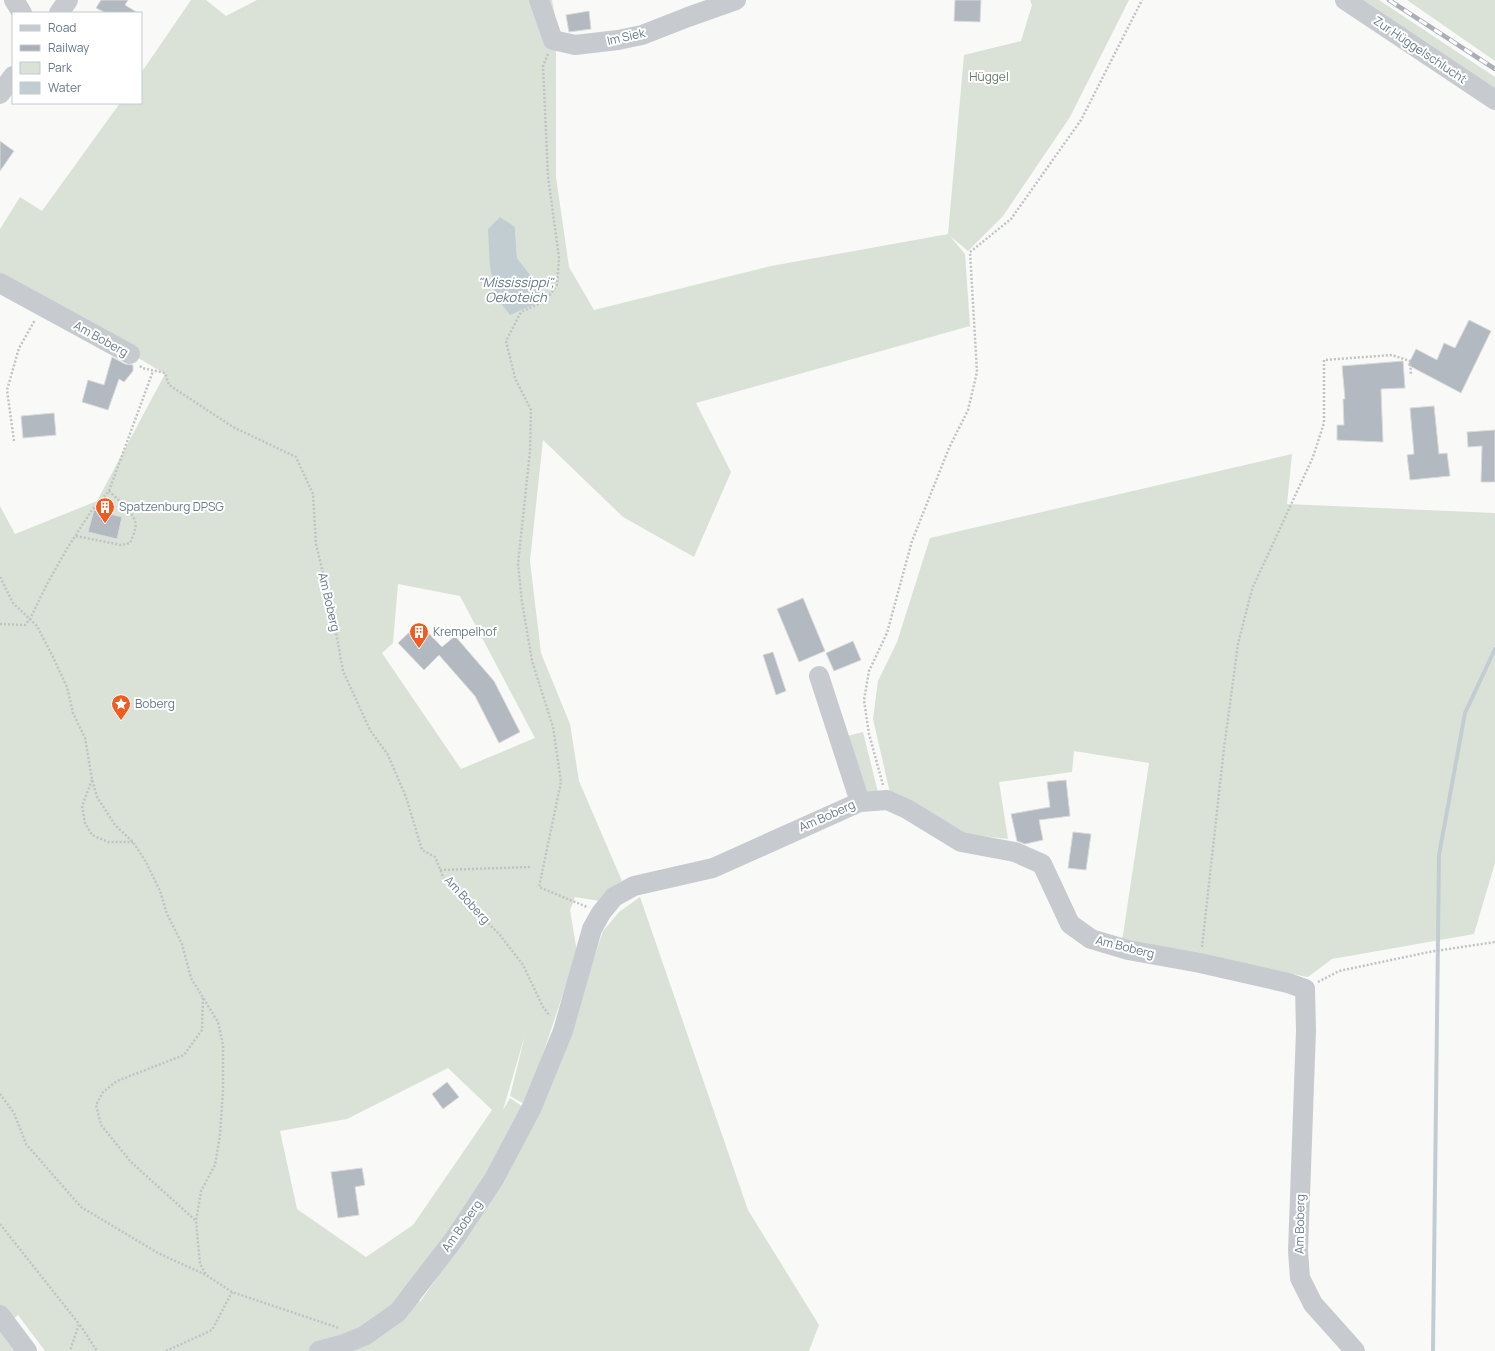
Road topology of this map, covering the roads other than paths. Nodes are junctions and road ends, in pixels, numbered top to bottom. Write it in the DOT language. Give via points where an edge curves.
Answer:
graph roads {
  1 [pos="14,0"];
  2 [pos="68,0"];
  3 [pos="539,0"];
  4 [pos="736,0"];
  5 [pos="1345,0"];
  6 [pos="21,12"];
  7 [pos="60,12"];
  8 [pos="12,77"];
  9 [pos="0,94"];
  10 [pos="1495,100"];
  11 [pos="0,283"];
  12 [pos="130,354"];
  13 [pos="819,676"];
  14 [pos="860,802"];
  15 [pos="0,1315"];
  16 [pos="27,1351"];
  17 [pos="319,1351"];
  18 [pos="1354,1351"];
  1 -- 6 [label="street"];
  2 -- 7 [label="street"];
  3 -- 4 [label="street, Im Siek" via="553,40 575,45 642,35"];
  5 -- 10 [label="street, Zur Hüggelschlucht"];
  8 -- 9 [label="street"];
  11 -- 12 [label="street, Am Boberg"];
  13 -- 14 [label="street"];
  14 -- 17 [label="street, Am Boberg" via="713,868 634,886 614,897 592,929 563,1031 532,1107 494,1179 455,1238 398,1312 364,1336"];
  14 -- 18 [label="street, Am Boberg" via="887,800 907,809 961,842 1015,852 1042,864 1070,924 1091,939 1128,950 1200,963 1305,989 1306,1030 1298,1251 1300,1278 1313,1304"];
  15 -- 16 [label="street"];
}
